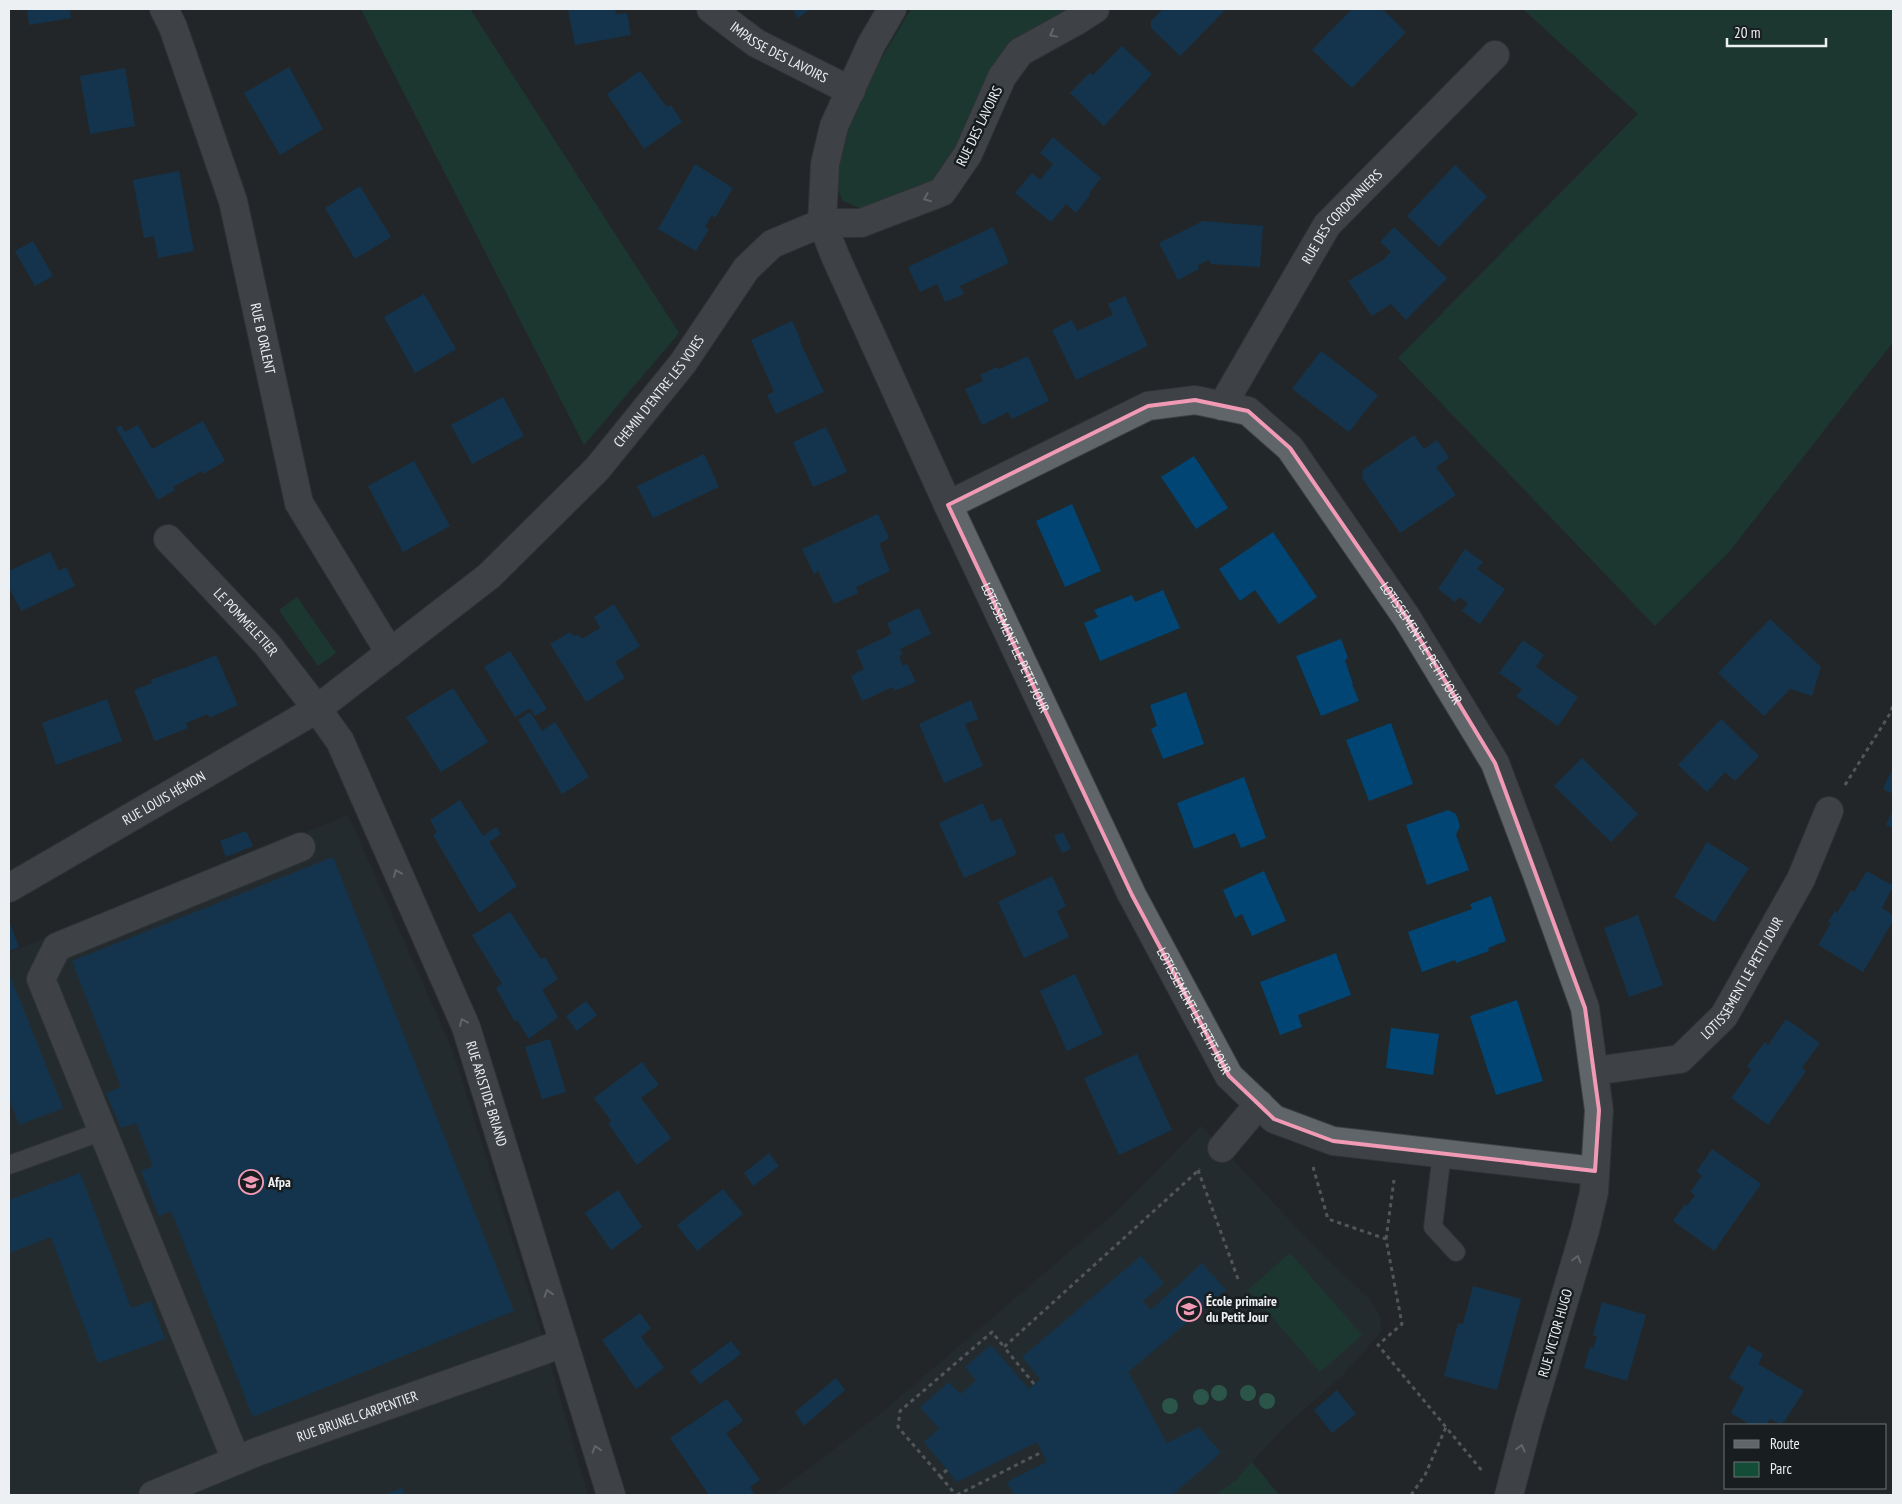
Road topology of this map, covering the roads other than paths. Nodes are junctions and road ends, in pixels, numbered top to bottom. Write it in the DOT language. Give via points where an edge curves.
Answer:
graph roads {
  1 [pos="164,9"];
  2 [pos="711,9"];
  3 [pos="892,9"];
  4 [pos="1094,9"];
  5 [pos="1495,55"];
  6 [pos="850,91"];
  7 [pos="822,222"];
  8 [pos="1222,406"];
  9 [pos="948,505"];
  10 [pos="168,539"];
  11 [pos="390,654"];
  12 [pos="317,708"];
  13 [pos="1829,811"];
  14 [pos="300,847"];
  15 [pos="9,888"];
  16 [pos="1594,1071"];
  17 [pos="1259,1104"];
  18 [pos="103,1131"];
  19 [pos="1222,1148"];
  20 [pos="1442,1153"];
  21 [pos="9,1165"];
  22 [pos="1595,1171"];
  23 [pos="1456,1252"];
  24 [pos="564,1343"];
  25 [pos="236,1460"];
  26 [pos="153,1495"];
  27 [pos="611,1495"];
  28 [pos="1509,1495"];
  1 -- 11 [label="street, RUE B ORLENT" via="233,201 299,503"];
  2 -- 6 [label="street, IMPASSE DES LAVOIRS" via="756,43"];
  3 -- 6 [label="street"];
  4 -- 7 [label="street, RUE DES LAVOIRS, one-way" via="1020,52 1002,77 968,154 942,192 860,223"];
  5 -- 8 [label="street, RUE DES CORDONNIERS" via="1327,225"];
  6 -- 7 [label="street" via="834,126 824,164"];
  7 -- 9 [label="street, LOTISSEMENT LE PETIT JOUR"];
  7 -- 11 [label="street, CHEMIN D'ENTRE LES VOIES" via="772,244 746,269 683,363 598,469 489,576"];
  8 -- 9 [label="street, LOTISSEMENT LE PETIT JOUR" via="1195,400 1148,406"];
  8 -- 16 [label="street, LOTISSEMENT LE PETIT JOUR" via="1248,411 1290,448 1407,618 1495,763 1585,1008"];
  9 -- 17 [label="street, LOTISSEMENT LE PETIT JOUR" via="1132,894 1229,1076"];
  10 -- 12 [label="street, LE POMMELETIER" via="267,644"];
  11 -- 12 [label="street, CHEMIN D'ENTRE LES VOIES"];
  12 -- 15 [label="street, RUE LOUIS HÉMON"];
  24 -- 12 [label="street, RUE ARISTIDE BRIAND, one-way" via="466,1027 340,741"];
  13 -- 16 [label="street, LOTISSEMENT LE PETIT JOUR" via="1801,879 1724,1016 1680,1059"];
  14 -- 18 [label="street" via="58,947 41,979"];
  16 -- 22 [label="street, LOTISSEMENT LE PETIT JOUR" via="1599,1110"];
  17 -- 19 [label="street"];
  17 -- 20 [label="street, LOTISSEMENT LE PETIT JOUR" via="1274,1118 1333,1141"];
  18 -- 21 [label="lane"];
  18 -- 25 [label="street"];
  20 -- 22 [label="street, LOTISSEMENT LE PETIT JOUR"];
  20 -- 23 [label="lane" via="1432,1227"];
  28 -- 22 [label="street, RUE VICTOR HUGO, one-way" via="1585,1230 1594,1192"];
  24 -- 25 [label="street, RUE BRUNEL CARPENTIER"];
  27 -- 24 [label="street, RUE ARISTIDE BRIAND, one-way"];
  25 -- 26 [label="street, RUE BRUNEL CARPENTIER"];
}
